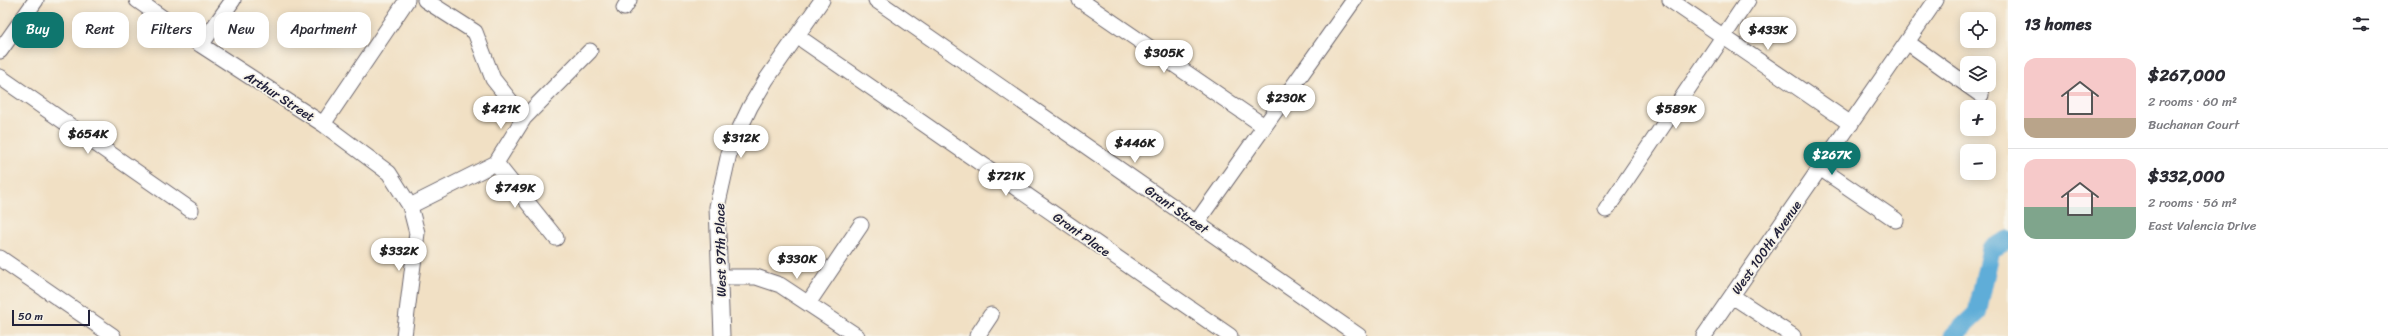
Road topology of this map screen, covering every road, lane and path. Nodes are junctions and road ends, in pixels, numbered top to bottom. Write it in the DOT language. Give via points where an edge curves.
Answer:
graph roads {
  1 [pos="36,0"];
  2 [pos="137,0"];
  3 [pos="233,0"];
  4 [pos="407,0"];
  5 [pos="425,0"];
  6 [pos="822,0"];
  7 [pos="876,0"];
  8 [pos="1080,0"];
  9 [pos="1670,0"];
  10 [pos="1748,0"];
  11 [pos="1936,0"];
  12 [pos="1353,1"];
  13 [pos="154,12"];
  14 [pos="797,36"];
  15 [pos="1723,36"];
  16 [pos="206,38"];
  17 [pos="1907,42"];
  18 [pos="206,48"];
  19 [pos="0,51"];
  20 [pos="590,51"];
  21 [pos="0,77"];
  22 [pos="1981,95"];
  23 [pos="524,118"];
  24 [pos="323,124"];
  25 [pos="1851,124"];
  26 [pos="1264,126"];
  27 [pos="496,163"];
  28 [pos="1820,168"];
  29 [pos="410,206"];
  30 [pos="191,210"];
  31 [pos="1606,210"];
  32 [pos="1896,220"];
  33 [pos="1196,223"];
  34 [pos="861,225"];
  35 [pos="556,238"];
  36 [pos="0,258"];
  37 [pos="720,277"];
  38 [pos="1732,296"];
  39 [pos="809,302"];
  40 [pos="991,315"];
  41 [pos="113,336"];
  42 [pos="404,336"];
  43 [pos="722,336"];
  44 [pos="857,336"];
  45 [pos="977,336"];
  46 [pos="1230,336"];
  47 [pos="1360,336"];
  48 [pos="1704,336"];
  49 [pos="1793,336"];
  1 -- 19 [label="street"];
  2 -- 13 [label="street, Arthur Street"];
  3 -- 16 [label="street"];
  4 -- 24 [label="street"];
  5 -- 23 [label="street" via="475,32 493,79"];
  6 -- 14 [label="street, West 97th Place"];
  7 -- 33 [label="street, Grant Street"];
  8 -- 26 [label="street"];
  9 -- 15 [label="street"];
  10 -- 15 [label="street"];
  11 -- 17 [label="street, West 100th Avenue"];
  12 -- 26 [label="street"];
  14 -- 37 [label="street, West 97th Place" via="750,107 730,149 717,207"];
  14 -- 46 [label="street, Grant Place"];
  15 -- 25 [label="street"];
  15 -- 31 [label="street"];
  17 -- 22 [label="street"];
  17 -- 25 [label="street, West 100th Avenue"];
  18 -- 24 [label="street, Arthur Street"];
  20 -- 23 [label="street"];
  21 -- 30 [label="street"];
  23 -- 27 [label="street"];
  24 -- 29 [label="street, Arthur Street" via="389,173"];
  25 -- 28 [label="street, West 100th Avenue"];
  26 -- 33 [label="street"];
  27 -- 29 [label="street"];
  27 -- 35 [label="street"];
  28 -- 32 [label="street"];
  28 -- 38 [label="street, West 100th Avenue"];
  29 -- 42 [label="street, Arthur Street" via="417,233"];
  33 -- 47 [label="street, Grant Street"];
  34 -- 39 [label="street"];
  36 -- 41 [label="street"];
  37 -- 39 [label="street" via="756,277 780,285"];
  37 -- 43 [label="street, West 97th Place"];
  38 -- 48 [label="street, West 100th Avenue"];
  38 -- 49 [label="street"];
  39 -- 44 [label="street"];
  40 -- 45 [label="street"];
}
